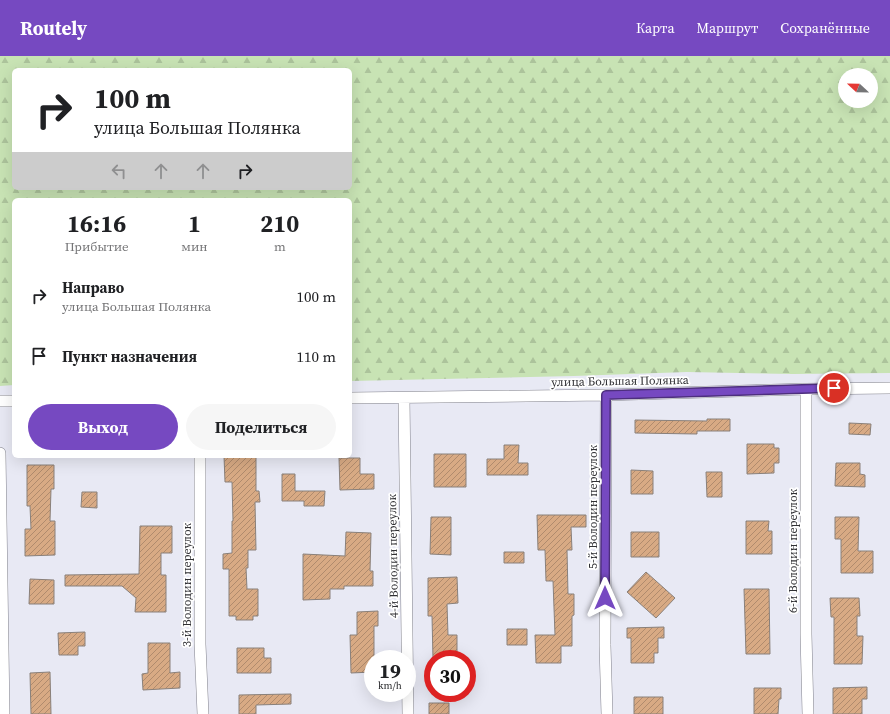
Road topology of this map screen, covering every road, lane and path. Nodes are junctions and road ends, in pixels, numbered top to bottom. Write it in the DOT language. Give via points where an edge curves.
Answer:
graph roads {
  1 [pos="890,388"];
  2 [pos="806,389"];
  3 [pos="606,395"];
  4 [pos="352,398"];
  5 [pos="404,398"];
  6 [pos="0,401"];
  7 [pos="12,401"];
  8 [pos="0,453"];
  9 [pos="200,458"];
  10 [pos="4,714"];
  11 [pos="203,714"];
  12 [pos="408,714"];
  13 [pos="606,714"];
  14 [pos="808,714"];
  1 -- 2 [label="street, улица Большая Полянка"];
  2 -- 3 [label="street, улица Большая Полянка"];
  2 -- 14 [label="street, 6-й Володин переулок"];
  3 -- 5 [label="street, улица Большая Полянка"];
  3 -- 13 [label="street, 5-й Володин переулок"];
  4 -- 5 [label="street, улица Большая Полянка"];
  5 -- 12 [label="street, 4-й Володин переулок"];
  6 -- 7 [label="street"];
  8 -- 10 [label="street"];
  9 -- 11 [label="street, 3-й Володин переулок" via="200,644"];
}
